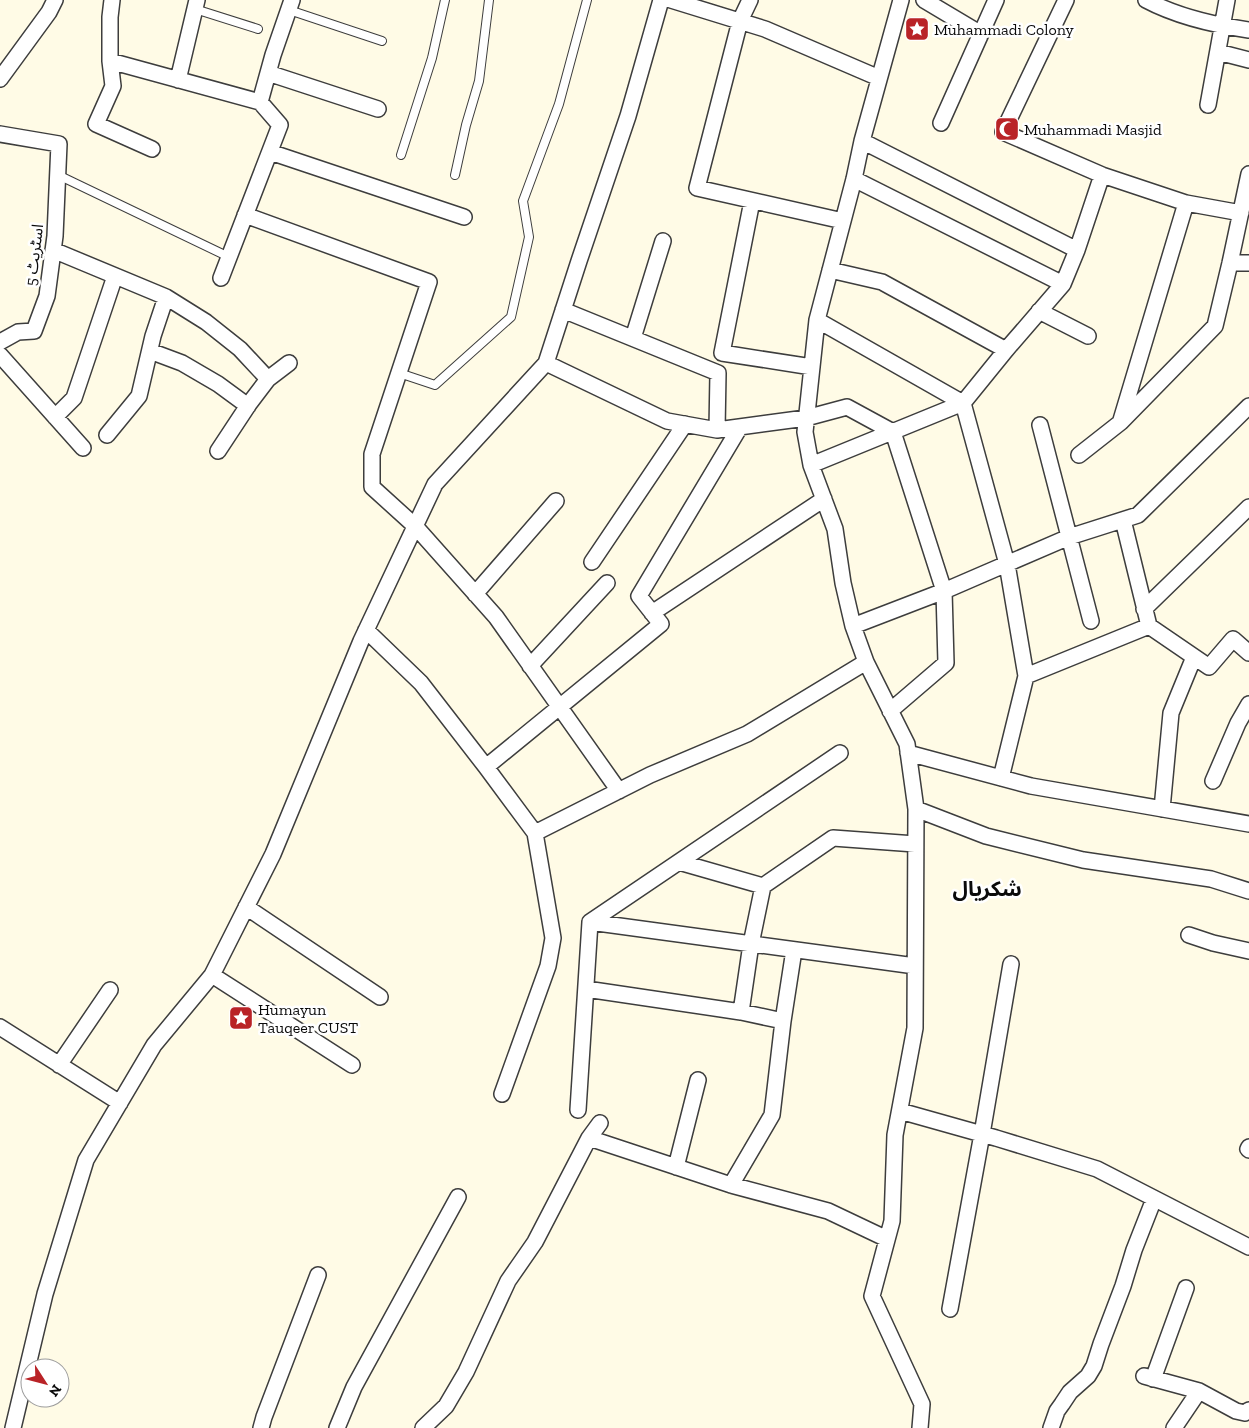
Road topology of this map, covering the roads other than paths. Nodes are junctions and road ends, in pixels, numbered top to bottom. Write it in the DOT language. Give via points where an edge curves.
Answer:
graph roads {
  1 [pos="56,0"];
  2 [pos="112,0"];
  3 [pos="445,0"];
  4 [pos="489,0"];
  5 [pos="587,0"];
  6 [pos="661,0"];
  7 [pos="671,0"];
  8 [pos="750,0"];
  9 [pos="901,0"];
  10 [pos="924,0"];
  11 [pos="996,0"];
  12 [pos="1066,0"];
  13 [pos="1146,0"];
  14 [pos="1227,0"];
  15 [pos="196,4"];
  16 [pos="290,5"];
  17 [pos="740,21"];
  18 [pos="1223,26"];
  19 [pos="258,29"];
  20 [pos="1249,30"];
  21 [pos="981,34"];
  22 [pos="382,41"];
  23 [pos="1218,52"];
  24 [pos="1249,60"];
  25 [pos="110,61"];
  26 [pos="268,73"];
  27 [pos="879,78"];
  28 [pos="0,79"];
  29 [pos="178,80"];
  30 [pos="260,102"];
  31 [pos="1208,105"];
  32 [pos="378,109"];
  33 [pos="941,123"];
  34 [pos="0,134"];
  35 [pos="862,141"];
  36 [pos="152,149"];
  37 [pos="270,152"];
  38 [pos="401,156"];
  39 [pos="1249,174"];
  40 [pos="58,175"];
  41 [pos="455,175"];
  42 [pos="1102,175"];
  43 [pos="854,178"];
  44 [pos="752,200"];
  45 [pos="1186,203"];
  46 [pos="1241,213"];
  47 [pos="245,215"];
  48 [pos="464,217"];
  49 [pos="843,221"];
  50 [pos="663,241"];
  51 [pos="53,250"];
  52 [pos="1078,250"];
  53 [pos="229,257"];
  54 [pos="1230,263"];
  55 [pos="1249,263"];
  56 [pos="830,270"];
  57 [pos="115,276"];
  58 [pos="221,278"];
  59 [pos="1063,284"];
  60 [pos="166,297"];
  61 [pos="563,310"];
  62 [pos="1039,311"];
  63 [pos="818,320"];
  64 [pos="1088,336"];
  65 [pos="633,338"];
  66 [pos="0,342"];
  67 [pos="1006,350"];
  68 [pos="150,351"];
  69 [pos="0,355"];
  70 [pos="289,363"];
  71 [pos="546,363"];
  72 [pos="812,367"];
  73 [pos="399,373"];
  74 [pos="268,379"];
  75 [pos="963,403"];
  76 [pos="248,406"];
  77 [pos="1249,406"];
  78 [pos="56,417"];
  79 [pos="806,418"];
  80 [pos="1121,422"];
  81 [pos="686,424"];
  82 [pos="1040,425"];
  83 [pos="740,427"];
  84 [pos="716,430"];
  85 [pos="893,432"];
  86 [pos="106,435"];
  87 [pos="83,448"];
  88 [pos="218,450"];
  89 [pos="1079,455"];
  90 [pos="811,465"];
  91 [pos="824,499"];
  92 [pos="556,502"];
  93 [pos="1249,507"];
  94 [pos="1123,520"];
  95 [pos="415,526"];
  96 [pos="1069,536"];
  97 [pos="592,562"];
  98 [pos="1007,564"];
  99 [pos="607,583"];
  100 [pos="944,591"];
  101 [pos="475,594"];
  102 [pos="1144,609"];
  103 [pos="652,613"];
  104 [pos="1092,621"];
  105 [pos="853,626"];
  106 [pos="1149,626"];
  107 [pos="366,630"];
  108 [pos="1249,653"];
  109 [pos="1194,657"];
  110 [pos="866,662"];
  111 [pos="530,666"];
  112 [pos="1026,676"];
  113 [pos="1249,704"];
  114 [pos="559,707"];
  115 [pos="890,710"];
  116 [pos="840,753"];
  117 [pos="908,753"];
  118 [pos="486,767"];
  119 [pos="1001,778"];
  120 [pos="1213,781"];
  121 [pos="619,791"];
  122 [pos="916,809"];
  123 [pos="1162,809"];
  124 [pos="1249,824"];
  125 [pos="535,834"];
  126 [pos="915,844"];
  127 [pos="679,862"];
  128 [pos="763,886"];
  129 [pos="1249,891"];
  130 [pos="246,906"];
  131 [pos="590,922"];
  132 [pos="1189,935"];
  133 [pos="751,944"];
  134 [pos="794,950"];
  135 [pos="1249,951"];
  136 [pos="1011,964"];
  137 [pos="915,966"];
  138 [pos="212,975"];
  139 [pos="586,989"];
  140 [pos="110,990"];
  141 [pos="380,997"];
  142 [pos="741,1012"];
  143 [pos="783,1021"];
  144 [pos="0,1027"];
  145 [pos="59,1065"];
  146 [pos="352,1066"];
  147 [pos="698,1080"];
  148 [pos="502,1094"];
  149 [pos="120,1103"];
  150 [pos="578,1110"];
  151 [pos="900,1111"];
  152 [pos="600,1123"];
  153 [pos="982,1134"];
  154 [pos="589,1138"];
  155 [pos="676,1167"];
  156 [pos="731,1185"];
  157 [pos="458,1197"];
  158 [pos="1154,1199"];
  159 [pos="887,1239"];
  160 [pos="1249,1247"];
  161 [pos="318,1275"];
  162 [pos="1186,1288"];
  163 [pos="950,1308"];
  164 [pos="1199,1391"];
  165 [pos="1249,1410"];
  166 [pos="12,1428"];
  167 [pos="261,1428"];
  168 [pos="337,1428"];
  169 [pos="423,1428"];
  170 [pos="920,1428"];
  171 [pos="1051,1428"];
  172 [pos="1174,1428"];
  1 -- 28 [label="street"];
  2 -- 25 [label="street"];
  3 -- 38 [label="lane" via="432,58"];
  4 -- 41 [label="lane" via="479,81"];
  5 -- 73 [label="lane" via="559,104 523,201 529,237 511,317 435,385"];
  6 -- 61 [label="street" via="628,116"];
  7 -- 17 [label="street"];
  8 -- 17 [label="street"];
  9 -- 27 [label="street"];
  10 -- 21 [label="street"];
  11 -- 21 [label="street"];
  12 -- 42 [label="street" via="1003,132"];
  13 -- 18 [label="street" via="1165,10"];
  14 -- 18 [label="street"];
  15 -- 19 [label="lane"];
  15 -- 29 [label="street"];
  16 -- 22 [label="lane"];
  16 -- 26 [label="street"];
  17 -- 27 [label="street"];
  17 -- 44 [label="street" via="697,188"];
  18 -- 20 [label="street"];
  18 -- 23 [label="street"];
  21 -- 33 [label="street"];
  23 -- 24 [label="street"];
  23 -- 31 [label="street"];
  25 -- 29 [label="street"];
  25 -- 36 [label="street" via="113,86 96,124"];
  26 -- 30 [label="street"];
  26 -- 32 [label="street"];
  27 -- 35 [label="street"];
  29 -- 30 [label="street"];
  30 -- 37 [label="street" via="280,125"];
  34 -- 40 [label="street, اسٹریٹ 5" via="59,144"];
  35 -- 43 [label="street"];
  35 -- 52 [label="street"];
  37 -- 47 [label="street"];
  37 -- 48 [label="street"];
  39 -- 46 [label="street"];
  40 -- 51 [label="street, اسٹریٹ 5"];
  40 -- 53 [label="lane"];
  42 -- 45 [label="street"];
  42 -- 52 [label="street"];
  43 -- 49 [label="street"];
  43 -- 59 [label="street"];
  44 -- 49 [label="street"];
  44 -- 72 [label="street" via="722,354"];
  45 -- 46 [label="street"];
  45 -- 80 [label="street"];
  46 -- 54 [label="street"];
  47 -- 53 [label="street"];
  47 -- 73 [label="street" via="429,282"];
  49 -- 56 [label="street"];
  50 -- 65 [label="street"];
  51 -- 57 [label="street"];
  51 -- 66 [label="street, اسٹریٹ 5" via="46,296 34,331 18,332"];
  52 -- 59 [label="street"];
  53 -- 58 [label="street"];
  54 -- 55 [label="street"];
  54 -- 80 [label="street" via="1215,326"];
  56 -- 63 [label="street"];
  56 -- 67 [label="street" via="882,282"];
  57 -- 60 [label="street"];
  57 -- 78 [label="street" via="74,398"];
  59 -- 62 [label="street"];
  60 -- 68 [label="street"];
  60 -- 74 [label="street" via="206,322 240,349"];
  61 -- 65 [label="street"];
  61 -- 71 [label="street"];
  62 -- 64 [label="street"];
  62 -- 67 [label="street"];
  63 -- 72 [label="street"];
  63 -- 75 [label="street"];
  65 -- 84 [label="street" via="718,372"];
  67 -- 75 [label="street"];
  68 -- 76 [label="street" via="218,384"];
  68 -- 86 [label="street" via="139,396"];
  69 -- 78 [label="street"];
  70 -- 74 [label="street"];
  71 -- 81 [label="street" via="667,421"];
  71 -- 95 [label="street" via="435,484"];
  72 -- 79 [label="street"];
  73 -- 95 [label="street" via="372,454 372,487"];
  74 -- 76 [label="street"];
  75 -- 85 [label="street"];
  75 -- 98 [label="street"];
  76 -- 88 [label="street"];
  77 -- 94 [label="street" via="1138,515"];
  78 -- 87 [label="street"];
  79 -- 83 [label="street"];
  79 -- 85 [label="street" via="846,407"];
  79 -- 90 [label="street"];
  80 -- 89 [label="street"];
  81 -- 84 [label="street"];
  81 -- 97 [label="street"];
  82 -- 96 [label="street"];
  83 -- 84 [label="street"];
  83 -- 103 [label="street" via="639,596"];
  85 -- 90 [label="street"];
  85 -- 100 [label="street"];
  90 -- 91 [label="street"];
  91 -- 103 [label="street"];
  91 -- 105 [label="street" via="835,529 842,583"];
  92 -- 101 [label="street"];
  93 -- 102 [label="street"];
  94 -- 96 [label="street"];
  94 -- 102 [label="street"];
  95 -- 101 [label="street"];
  95 -- 107 [label="street"];
  96 -- 98 [label="street"];
  96 -- 104 [label="street"];
  98 -- 100 [label="street"];
  98 -- 112 [label="street"];
  99 -- 111 [label="street"];
  100 -- 105 [label="street"];
  100 -- 115 [label="street" via="946,663"];
  101 -- 111 [label="street" via="496,617"];
  102 -- 106 [label="street"];
  103 -- 114 [label="street" via="661,624"];
  105 -- 110 [label="street"];
  106 -- 109 [label="street"];
  106 -- 112 [label="street"];
  107 -- 118 [label="street" via="421,683"];
  107 -- 130 [label="street" via="273,854"];
  108 -- 109 [label="street" via="1232,640 1209,667"];
  109 -- 123 [label="street" via="1171,714"];
  110 -- 115 [label="street"];
  110 -- 121 [label="street" via="747,734"];
  111 -- 114 [label="street"];
  112 -- 119 [label="street"];
  113 -- 120 [label="street"];
  114 -- 118 [label="street"];
  114 -- 121 [label="street"];
  115 -- 117 [label="street" via="907,744"];
  116 -- 127 [label="street"];
  117 -- 119 [label="street"];
  117 -- 122 [label="street"];
  118 -- 125 [label="street"];
  119 -- 123 [label="street"];
  121 -- 125 [label="street"];
  122 -- 126 [label="street"];
  122 -- 129 [label="street" via="986,836 1074,858 1211,879"];
  123 -- 124 [label="street"];
  125 -- 148 [label="street" via="553,938 548,966"];
  126 -- 128 [label="street" via="833,838"];
  126 -- 137 [label="street"];
  127 -- 128 [label="street"];
  127 -- 131 [label="street"];
  128 -- 133 [label="street"];
  130 -- 138 [label="street"];
  130 -- 141 [label="street"];
  131 -- 133 [label="street"];
  131 -- 139 [label="street"];
  132 -- 135 [label="street"];
  133 -- 134 [label="street"];
  133 -- 142 [label="street"];
  134 -- 137 [label="street"];
  134 -- 143 [label="street"];
  136 -- 153 [label="street"];
  137 -- 151 [label="street" via="915,1028"];
  138 -- 146 [label="street"];
  138 -- 149 [label="street" via="154,1045"];
  139 -- 142 [label="street"];
  139 -- 150 [label="street"];
  140 -- 145 [label="street"];
  142 -- 143 [label="street"];
  143 -- 156 [label="street" via="772,1115"];
  144 -- 145 [label="street"];
  145 -- 149 [label="street"];
  147 -- 155 [label="street"];
  149 -- 166 [label="street" via="86,1160 45,1294"];
  151 -- 153 [label="street"];
  151 -- 159 [label="street" via="895,1135 892,1221"];
  152 -- 154 [label="street"];
  153 -- 158 [label="street" via="1096,1170"];
  153 -- 163 [label="street"];
  154 -- 155 [label="street"];
  154 -- 169 [label="street" via="535,1242 508,1282 466,1372 446,1406"];
  155 -- 156 [label="street"];
  156 -- 159 [label="street" via="828,1211"];
  157 -- 168 [label="street" via="354,1387"];
  158 -- 160 [label="street"];
  158 -- 171 [label="street" via="1094,1366 1070,1392 1057,1411"];
  159 -- 170 [label="street" via="872,1296 922,1404"];
  161 -- 167 [label="street"];
  162 -- 164 [label="street" via="1149,1377"];
  164 -- 165 [label="street" via="1236,1411 1245,1413"];
  164 -- 172 [label="street"];
}
